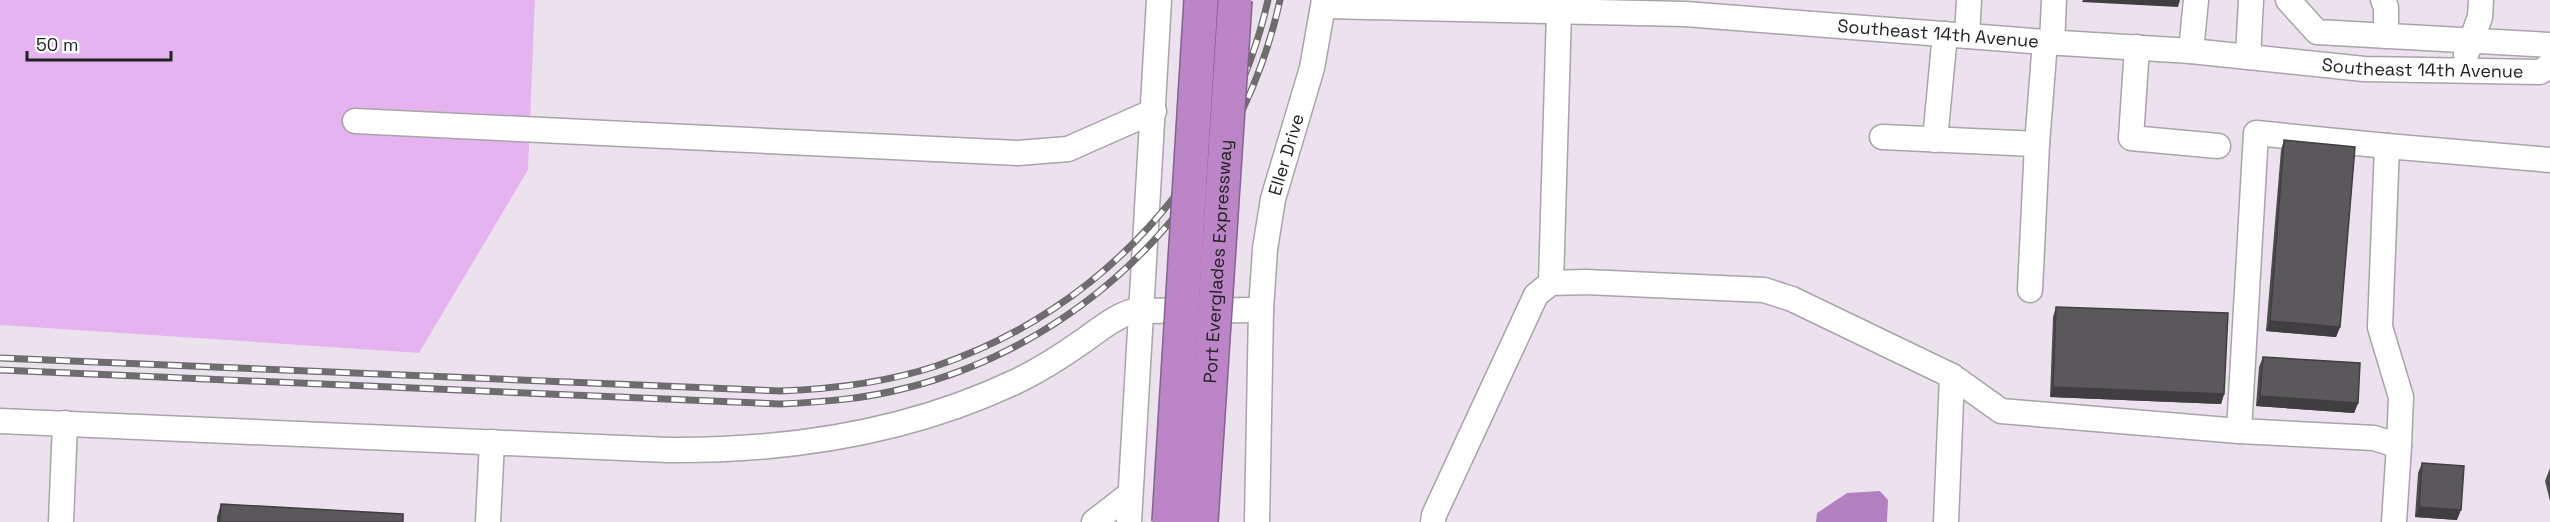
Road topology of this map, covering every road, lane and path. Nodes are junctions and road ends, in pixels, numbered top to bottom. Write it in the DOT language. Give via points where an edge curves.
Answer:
graph roads {
  1 [pos="1159,0"];
  2 [pos="1202,0"];
  3 [pos="1235,0"];
  4 [pos="1970,0"];
  5 [pos="2054,0"];
  6 [pos="2196,0"];
  7 [pos="2251,0"];
  8 [pos="2288,0"];
  9 [pos="2383,0"];
  10 [pos="2481,0"];
  11 [pos="1324,3"];
  12 [pos="1457,5"];
  13 [pos="1686,7"];
  14 [pos="1764,10"];
  15 [pos="1559,12"];
  16 [pos="1956,35"];
  17 [pos="2386,36"];
  18 [pos="2470,40"];
  19 [pos="2048,43"];
  20 [pos="2524,43"];
  21 [pos="2550,45"];
  22 [pos="2137,47"];
  23 [pos="2191,51"];
  24 [pos="2248,57"];
  25 [pos="2462,69"];
  26 [pos="2539,70"];
  27 [pos="1154,111"];
  28 [pos="355,121"];
  29 [pos="1882,137"];
  30 [pos="1935,140"];
  31 [pos="2037,144"];
  32 [pos="2218,146"];
  33 [pos="2387,146"];
  34 [pos="2550,160"];
  35 [pos="1551,283"];
  36 [pos="2030,290"];
  37 [pos="1142,309"];
  38 [pos="1261,310"];
  39 [pos="1952,376"];
  40 [pos="0,421"];
  41 [pos="65,423"];
  42 [pos="2239,431"];
  43 [pos="492,442"];
  44 [pos="2399,446"];
  45 [pos="1130,494"];
  46 [pos="61,522"];
  47 [pos="488,522"];
  48 [pos="1094,522"];
  49 [pos="1129,522"];
  50 [pos="1169,522"];
  51 [pos="1201,522"];
  52 [pos="1257,522"];
  53 [pos="1433,522"];
  54 [pos="1946,522"];
  55 [pos="2394,522"];
  1 -- 27 [label="street"];
  2 -- 50 [label="highway, Port Everglades Expressway, bridge"];
  3 -- 51 [label="highway, Port Everglades Expressway, bridge"];
  4 -- 16 [label="street"];
  5 -- 19 [label="street"];
  6 -- 23 [label="street"];
  7 -- 24 [label="street"];
  8 -- 17 [label="street, Southeast 14th Avenue" via="2317,32"];
  9 -- 17 [label="street"];
  10 -- 18 [label="street" via="2480,17"];
  11 -- 12 [label="street, Southeast 14th Avenue"];
  11 -- 38 [label="street, Eller Drive" via="1311,68 1273,199"];
  12 -- 15 [label="street, Southeast 14th Avenue"];
  13 -- 14 [label="street, Southeast 14th Avenue"];
  13 -- 15 [label="street, Southeast 14th Avenue"];
  14 -- 16 [label="street, Southeast 14th Avenue"];
  15 -- 35 [label="street"];
  16 -- 19 [label="street, Southeast 14th Avenue"];
  16 -- 30 [label="street"];
  17 -- 18 [label="street, Southeast 14th Avenue"];
  18 -- 20 [label="street, Southeast 14th Avenue"];
  18 -- 25 [label="street"];
  19 -- 22 [label="street, Southeast 14th Avenue"];
  19 -- 31 [label="street"];
  20 -- 21 [label="street, Southeast 14th Avenue"];
  20 -- 26 [label="street"];
  22 -- 23 [label="street, Southeast 14th Avenue"];
  22 -- 32 [label="street" via="2131,138"];
  23 -- 24 [label="street, Southeast 14th Avenue"];
  24 -- 25 [label="street, Southeast 14th Avenue" via="2364,69"];
  25 -- 26 [label="street, Southeast 14th Avenue"];
  27 -- 28 [label="street" via="1068,149 1018,153"];
  27 -- 37 [label="street"];
  29 -- 30 [label="street"];
  30 -- 31 [label="street"];
  31 -- 36 [label="street"];
  33 -- 34 [label="street"];
  33 -- 42 [label="street" via="2256,134"];
  33 -- 44 [label="street" via="2380,327 2401,397"];
  35 -- 39 [label="street" via="1764,290 1792,299"];
  35 -- 53 [label="street" via="1536,295"];
  37 -- 38 [label="street"];
  37 -- 43 [label="street" via="1114,319 1053,361 991,393 930,416 864,432 712,450"];
  37 -- 45 [label="street"];
  38 -- 52 [label="street, Eller Drive"];
  39 -- 42 [label="street" via="2001,411"];
  39 -- 54 [label="street"];
  40 -- 41 [label="street"];
  41 -- 43 [label="street"];
  41 -- 46 [label="street"];
  42 -- 44 [label="street" via="2374,438"];
  43 -- 47 [label="street"];
  44 -- 55 [label="street"];
  45 -- 48 [label="street"];
  45 -- 49 [label="street"];
}
